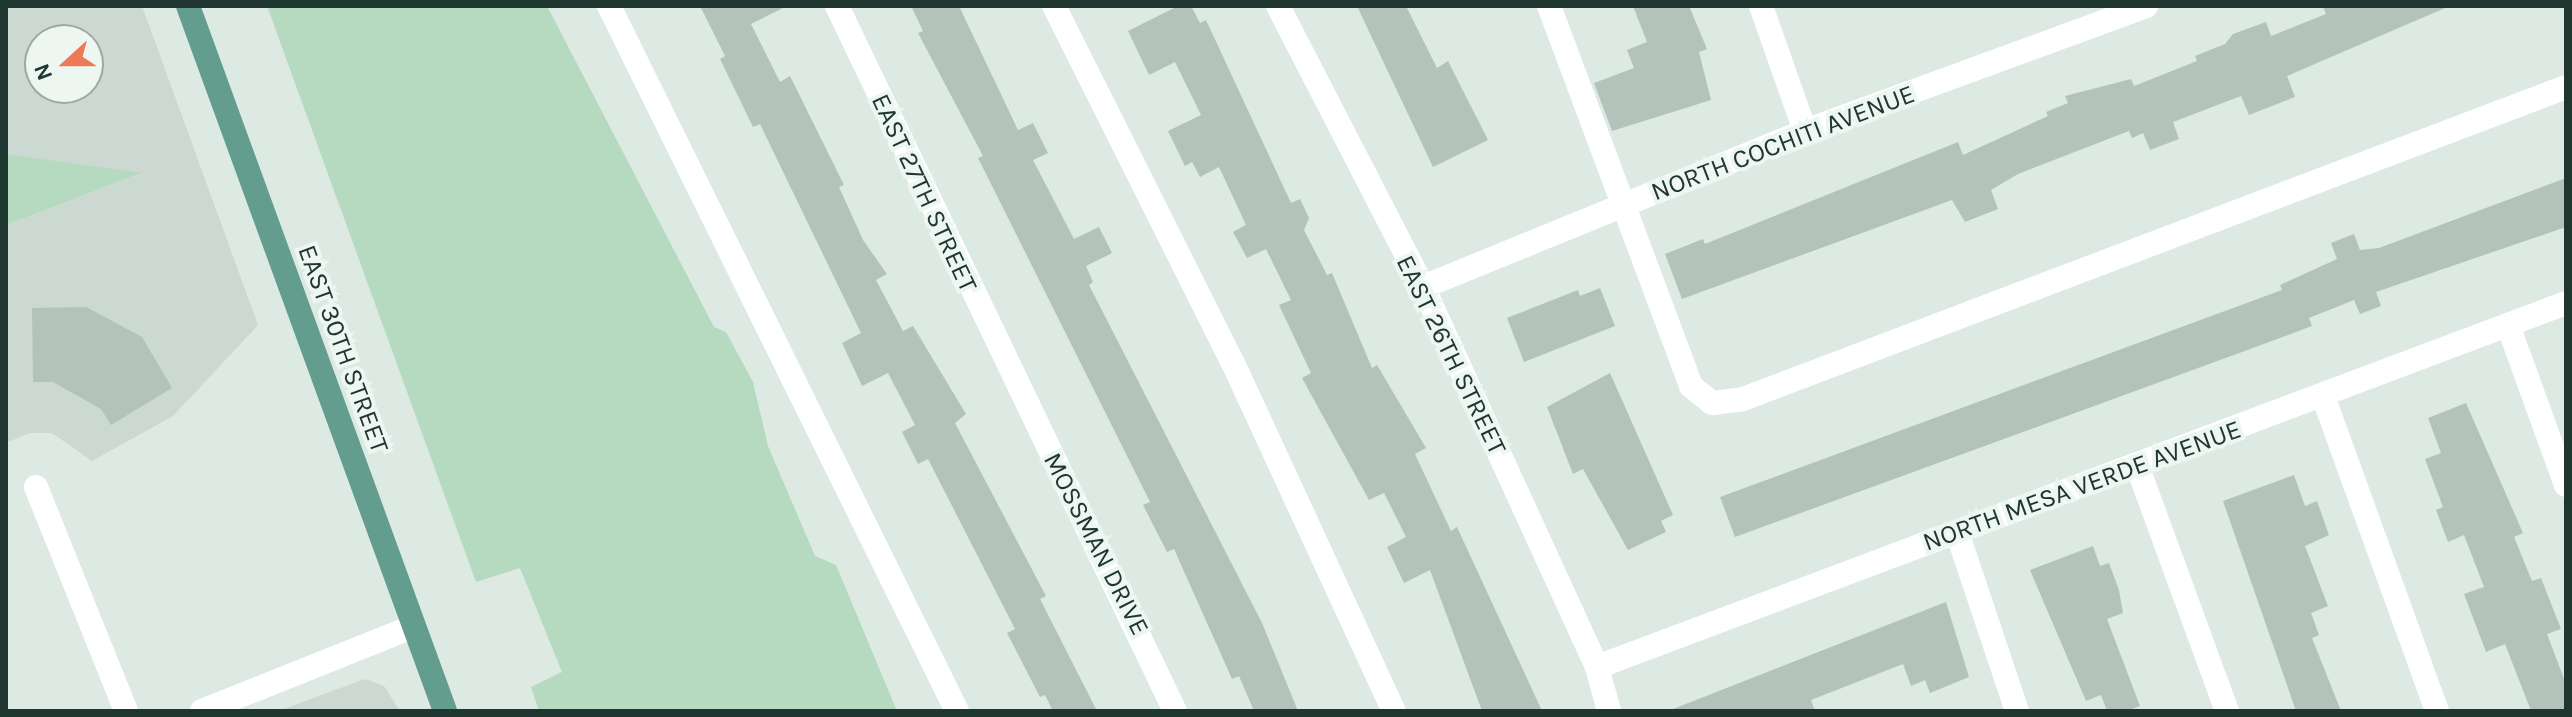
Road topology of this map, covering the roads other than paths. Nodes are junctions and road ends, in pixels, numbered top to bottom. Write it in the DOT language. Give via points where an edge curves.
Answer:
graph roads {
  1 [pos="188,6"];
  2 [pos="609,6"];
  3 [pos="837,6"];
  4 [pos="1054,6"];
  5 [pos="1278,6"];
  6 [pos="1549,6"];
  7 [pos="1761,6"];
  8 [pos="2146,6"];
  9 [pos="2566,87"];
  10 [pos="1805,131"];
  11 [pos="1622,206"];
  12 [pos="1423,287"];
  13 [pos="2566,303"];
  14 [pos="2508,325"];
  15 [pos="1012,379"];
  16 [pos="2323,396"];
  17 [pos="2138,468"];
  18 [pos="2566,485"];
  19 [pos="36,487"];
  20 [pos="1957,532"];
  21 [pos="414,626"];
  22 [pos="1597,667"];
  23 [pos="126,711"];
  24 [pos="202,711"];
  25 [pos="445,711"];
  26 [pos="957,711"];
  27 [pos="1175,711"];
  28 [pos="1394,711"];
  29 [pos="1609,711"];
  30 [pos="2017,711"];
  31 [pos="2227,711"];
  32 [pos="2437,711"];
  1 -- 21 [label="main road, EAST 30TH STREET"];
  2 -- 26 [label="street"];
  3 -- 15 [label="street, EAST 27TH STREET"];
  4 -- 28 [label="street" via="1233,363"];
  5 -- 12 [label="street, EAST 26TH STREET"];
  6 -- 11 [label="street"];
  7 -- 10 [label="street"];
  8 -- 10 [label="street, NORTH COCHITI AVENUE"];
  9 -- 11 [label="street" via="1758,393 1712,403 1691,386"];
  10 -- 11 [label="street, NORTH COCHITI AVENUE"];
  11 -- 12 [label="street, NORTH COCHITI AVENUE"];
  12 -- 22 [label="street, EAST 26TH STREET"];
  13 -- 14 [label="street, NORTH MESA VERDE AVENUE"];
  14 -- 16 [label="street, NORTH MESA VERDE AVENUE"];
  14 -- 18 [label="street"];
  15 -- 27 [label="street, MOSSMAN DRIVE" via="1141,628"];
  16 -- 17 [label="street, NORTH MESA VERDE AVENUE"];
  16 -- 32 [label="street"];
  17 -- 20 [label="street, NORTH MESA VERDE AVENUE"];
  17 -- 31 [label="street"];
  19 -- 23 [label="street"];
  20 -- 22 [label="street, NORTH MESA VERDE AVENUE"];
  20 -- 30 [label="street"];
  21 -- 24 [label="street"];
  21 -- 25 [label="main road, EAST 30TH STREET"];
  22 -- 29 [label="street, EAST 26TH STREET"];
}
